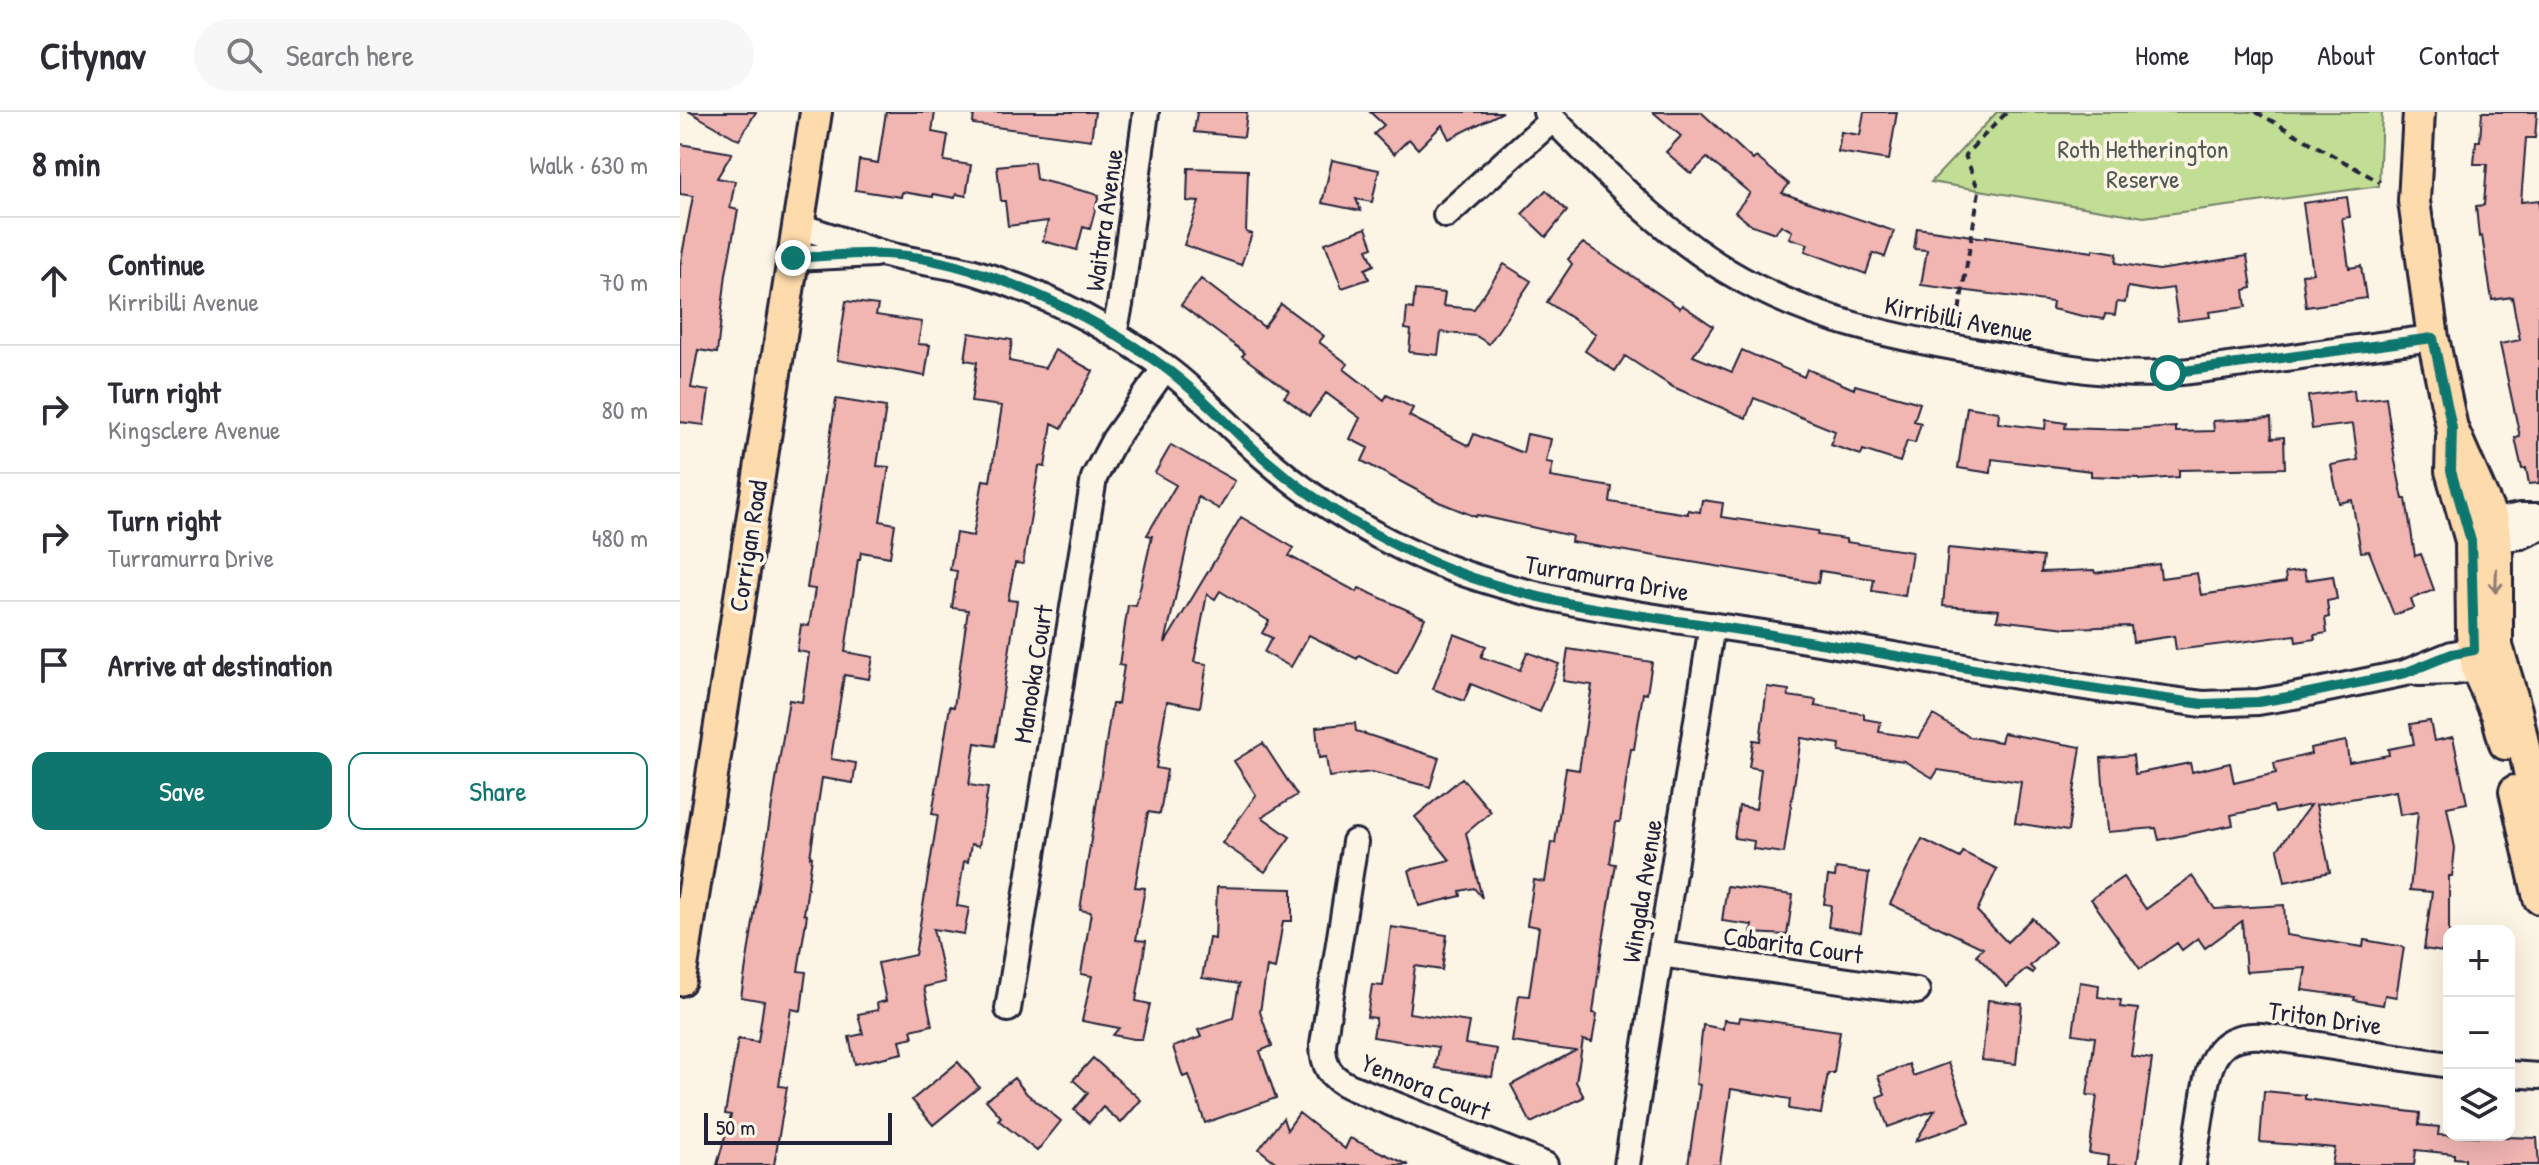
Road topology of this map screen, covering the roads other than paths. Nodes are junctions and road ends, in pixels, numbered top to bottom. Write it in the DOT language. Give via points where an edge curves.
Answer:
graph roads {
  1 [pos="816,112"];
  2 [pos="1146,112"];
  3 [pos="2419,112"];
  4 [pos="1549,116"];
  5 [pos="1446,215"];
  6 [pos="798,226"];
  7 [pos="885,254"];
  8 [pos="793,258"];
  9 [pos="1114,334"];
  10 [pos="2433,338"];
  11 [pos="1165,368"];
  12 [pos="2539,516"];
  13 [pos="2539,528"];
  14 [pos="2482,532"];
  15 [pos="1712,625"];
  16 [pos="2487,658"];
  17 [pos="2539,818"];
  18 [pos="1355,842"];
  19 [pos="2539,898"];
  20 [pos="684,921"];
  21 [pos="1661,954"];
  22 [pos="680,980"];
  23 [pos="1917,991"];
  24 [pos="1008,1009"];
  25 [pos="2443,1064"];
  26 [pos="2515,1074"];
  27 [pos="2539,1076"];
  28 [pos="1545,1165"];
  29 [pos="1627,1165"];
  30 [pos="2193,1165"];
  1 -- 6 [label="main road, Corrigan Road"];
  2 -- 9 [label="street, Waitara Avenue"];
  3 -- 10 [label="main road" via="2414,201"];
  4 -- 5 [label="street"];
  4 -- 10 [label="street, Kirribilli Avenue" via="1639,205 1725,270 1822,317 1877,333 2066,367 2139,373 2194,371"];
  6 -- 7 [label="street, Turramurra Drive"];
  6 -- 8 [label="main road, Corrigan Road"];
  7 -- 8 [label="street, Turramurra Drive"];
  7 -- 9 [label="street, Turramurra Drive" via="1017,286"];
  8 -- 20 [label="main road, Corrigan Road"];
  9 -- 11 [label="street, Turramurra Drive"];
  10 -- 14 [label="main road" via="2452,428 2455,492"];
  11 -- 15 [label="street, Turramurra Drive" via="1306,491 1405,549 1511,589"];
  11 -- 24 [label="street, Manooka Court" via="1094,478"];
  12 -- 14 [label="street" via="2520,516"];
  13 -- 14 [label="street" via="2521,536"];
  14 -- 16 [label="main road"];
  15 -- 16 [label="street, Turramurra Drive" via="2203,704 2270,700"];
  15 -- 21 [label="street, Wingala Avenue"];
  16 -- 17 [label="main road" via="2516,710"];
  16 -- 19 [label="main road"];
  18 -- 28 [label="street, Yennora Court" via="1323,1044 1326,1067 1351,1087"];
  20 -- 22 [label="main road, Corrigan Road"];
  21 -- 23 [label="street, Cabarita Court"];
  21 -- 29 [label="street, Wingala Avenue"];
  25 -- 30 [label="street, Triton Drive" via="2262,1036 2237,1037 2219,1050 2207,1073"];
  26 -- 27 [label="street"];
}
